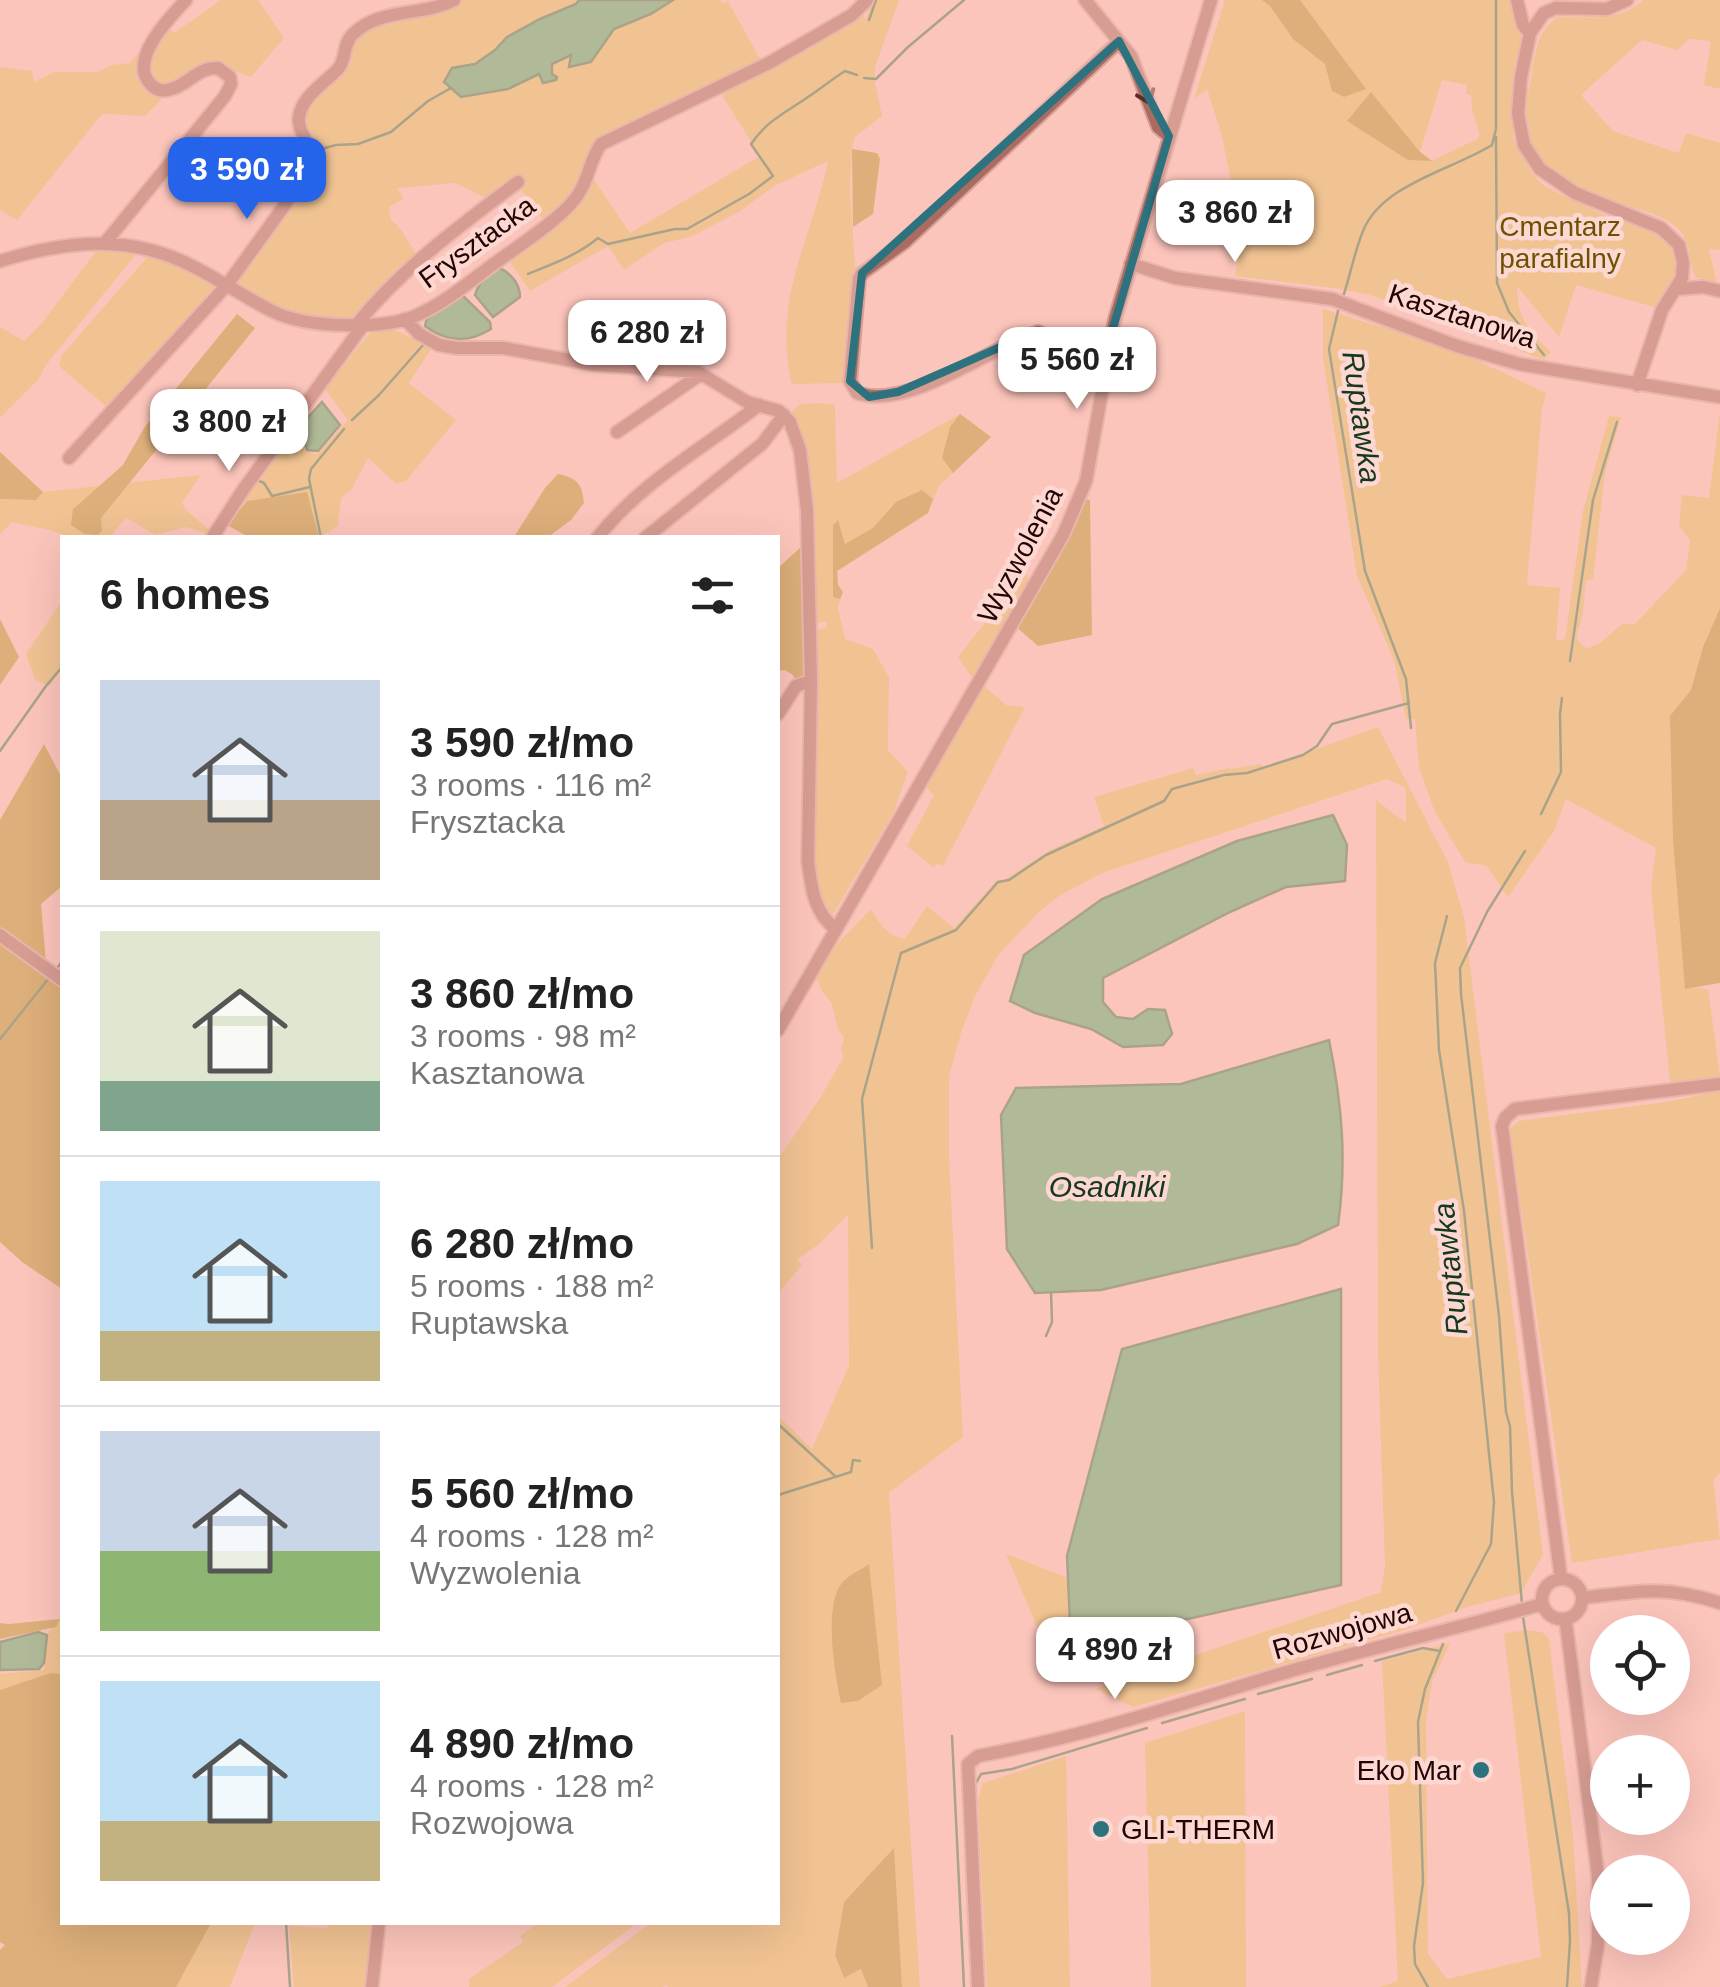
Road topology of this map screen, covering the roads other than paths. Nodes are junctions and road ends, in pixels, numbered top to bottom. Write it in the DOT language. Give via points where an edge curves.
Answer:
graph roads {
  1 [pos="186,0"];
  2 [pos="454,0"];
  3 [pos="867,0"];
  4 [pos="1085,0"];
  5 [pos="1211,0"];
  6 [pos="1516,0"];
  7 [pos="1627,0"];
  8 [pos="1530,33"];
  9 [pos="1119,41"];
  10 [pos="1168,136"];
  11 [pos="518,182"];
  12 [pos="104,244"];
  13 [pos="0,261"];
  14 [pos="1131,264"];
  15 [pos="227,285"];
  16 [pos="1677,289"];
  17 [pos="1720,291"];
  18 [pos="405,319"];
  19 [pos="361,324"];
  20 [pos="1110,342"];
  21 [pos="702,374"];
  22 [pos="1637,386"];
  23 [pos="1720,398"];
  24 [pos="760,405"];
  25 [pos="784,415"];
  26 [pos="616,432"];
  27 [pos="69,458"];
  28 [pos="214,535"];
  29 [pos="599,535"];
  30 [pos="650,535"];
  31 [pos="811,681"];
  32 [pos="780,711"];
  33 [pos="836,929"];
  34 [pos="0,934"];
  35 [pos="60,979"];
  36 [pos="780,1027"];
  37 [pos="1720,1084"];
  38 [pos="1562,1579"];
  39 [pos="1582,1598"];
  40 [pos="1720,1603"];
  41 [pos="1530,1607"];
  42 [pos="1562,1619"];
  43 [pos="379,1925"];
  44 [pos="372,1987"];
  45 [pos="978,1987"];
  46 [pos="1591,1987"];
  1 -- 12 [label="street" via="153,41 145,75 163,91 218,68 230,77 230,89"];
  2 -- 15 [label="street" via="393,14 350,36 342,64 300,112 311,164"];
  3 -- 18 [label="street, Frysztacka" via="769,63 601,144 579,194 560,213 454,294"];
  4 -- 9 [label="street"];
  5 -- 10 [label="street, Wyzwolenia"];
  6 -- 8 [label="street"];
  7 -- 8 [label="street" via="1607,9 1556,8"];
  8 -- 16 [label="street" via="1518,114 1530,156 1562,185 1670,234 1683,262"];
  9 -- 10 [label="street, one-way"];
  9 -- 20 [label="street" via="944,207 862,273 850,381 868,398 898,392 1038,332 1063,345"];
  10 -- 14 [label="street, Wyzwolenia"];
  11 -- 19 [label="street" via="449,233"];
  12 -- 13 [label="street, Frysztacka" via="50,247"];
  12 -- 15 [label="street, Frysztacka" via="153,250"];
  14 -- 20 [label="street, Wyzwolenia"];
  14 -- 22 [label="street, Kasztanowa" via="1175,278 1332,300 1518,364"];
  15 -- 19 [label="street, Frysztacka" via="295,320"];
  15 -- 27 [label="street"];
  16 -- 17 [label="street"];
  16 -- 22 [label="street" via="1662,310"];
  18 -- 19 [label="street, Frysztacka"];
  18 -- 21 [label="street" via="439,345"];
  19 -- 28 [label="street"];
  20 -- 33 [label="street, Wyzwolenia" via="1090,462 1070,521"];
  21 -- 24 [label="street"];
  21 -- 26 [label="street"];
  22 -- 23 [label="street, Kasztanowa"];
  24 -- 25 [label="street"];
  24 -- 29 [label="street" via="649,485"];
  25 -- 30 [label="street" via="762,444"];
  25 -- 31 [label="street" via="798,442 806,493"];
  31 -- 32 [label="street" via="796,686"];
  31 -- 33 [label="street" via="808,861 822,917"];
  33 -- 36 [label="street, Wyzwolenia"];
  34 -- 35 [label="street"];
  37 -- 38 [label="street" via="1515,1109 1504,1118"];
  38 -- 39 [label="street" via="1574,1582"];
  38 -- 41 [label="street"];
  39 -- 40 [label="street" via="1677,1590"];
  39 -- 42 [label="street" via="1579,1610"];
  41 -- 42 [label="street"];
  41 -- 45 [label="street, Rozwojowa" via="1152,1715 978,1756 968,1764"];
  42 -- 46 [label="street" via="1598,1876"];
  43 -- 44 [label="street"];
}
